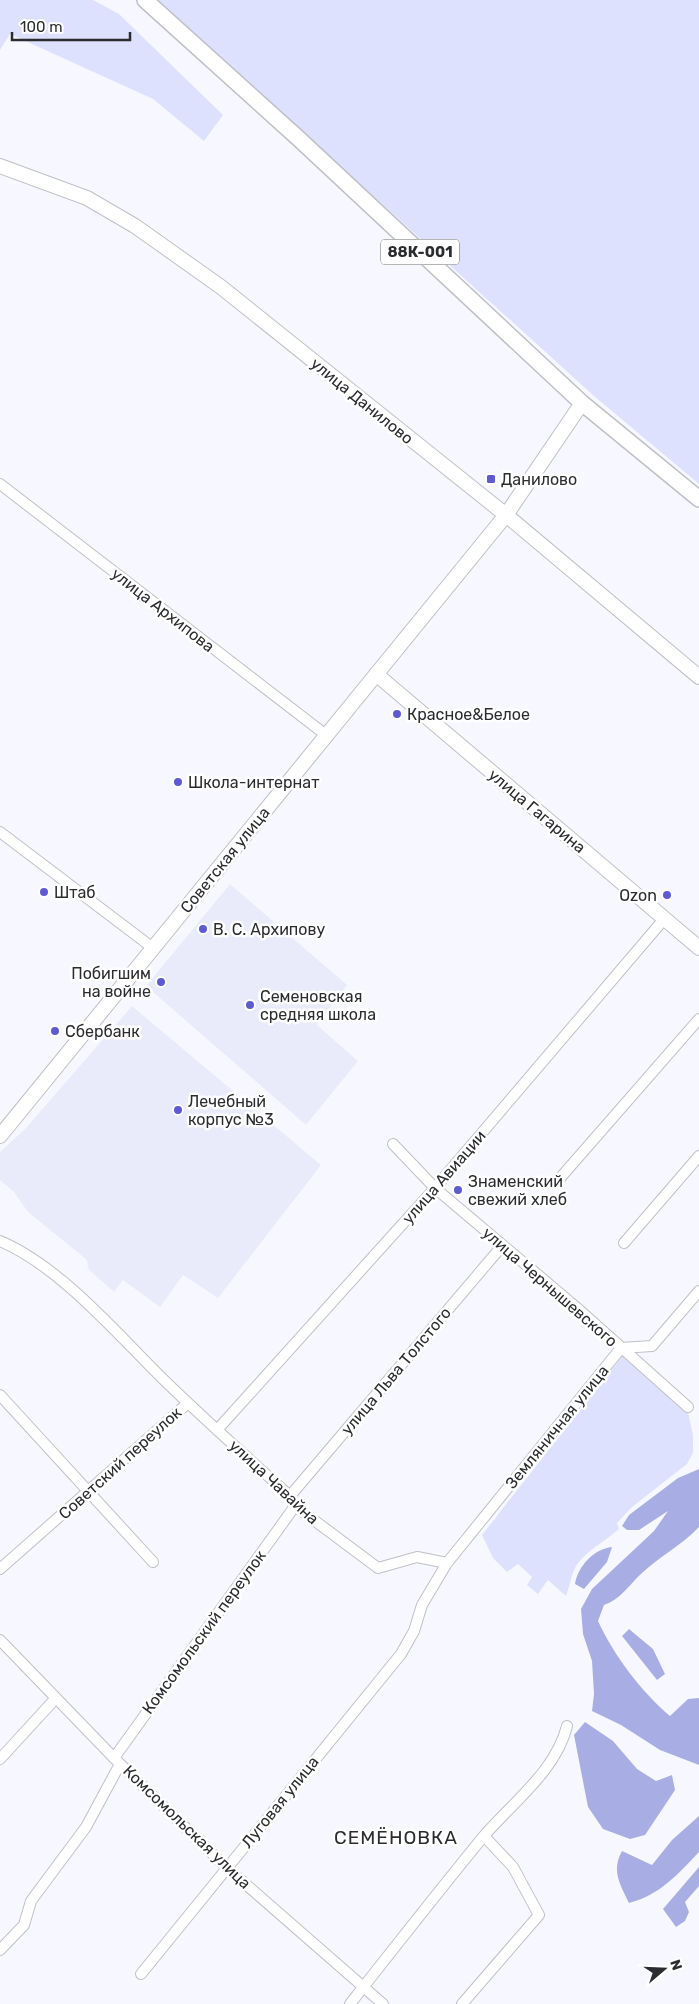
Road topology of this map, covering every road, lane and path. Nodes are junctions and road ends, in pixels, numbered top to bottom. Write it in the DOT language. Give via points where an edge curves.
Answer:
graph roads {
  1 [pos="145,0"];
  2 [pos="0,166"];
  3 [pos="582,402"];
  4 [pos="0,484"];
  5 [pos="699,499"];
  6 [pos="506,516"];
  7 [pos="376,674"];
  8 [pos="699,677"];
  9 [pos="326,736"];
  10 [pos="0,832"];
  11 [pos="665,918"];
  12 [pos="153,948"];
  13 [pos="699,948"];
  14 [pos="699,1018"];
  15 [pos="1,1133"];
  16 [pos="393,1144"];
  17 [pos="699,1156"];
  18 [pos="560,1176"];
  19 [pos="435,1188"];
  20 [pos="0,1241"];
  21 [pos="624,1244"];
  22 [pos="502,1246"];
  23 [pos="699,1291"];
  24 [pos="621,1348"];
  25 [pos="0,1395"];
  26 [pos="188,1403"];
  27 [pos="688,1407"];
  28 [pos="217,1430"];
  29 [pos="90,1492"];
  30 [pos="292,1501"];
  31 [pos="153,1562"];
  32 [pos="446,1563"];
  33 [pos="0,1569"];
  34 [pos="2,1647"];
  35 [pos="401,1654"];
  36 [pos="56,1698"];
  37 [pos="567,1726"];
  38 [pos="0,1759"];
  39 [pos="117,1761"];
  40 [pos="484,1836"];
  41 [pos="226,1867"];
  42 [pos="0,1950"];
  43 [pos="141,1974"];
  44 [pos="363,1987"];
  45 [pos="350,2004"];
  46 [pos="383,2004"];
  47 [pos="462,2004"];
  1 -- 3 [label="main road, 88К-001"];
  2 -- 6 [label="main road, улица Данилово" via="65,189 135,226 221,287"];
  3 -- 5 [label="main road, 88К-001"];
  3 -- 6 [label="main road, Советская улица"];
  4 -- 9 [label="street, улица Архипова"];
  6 -- 7 [label="main road, Советская улица"];
  6 -- 8 [label="main road, улица Данилово"];
  7 -- 9 [label="main road, Советская улица"];
  7 -- 11 [label="main road, улица Гагарина"];
  9 -- 12 [label="main road, Советская улица"];
  10 -- 12 [label="street"];
  11 -- 13 [label="main road, улица Гагарина"];
  11 -- 19 [label="street, улица Авиации"];
  12 -- 15 [label="main road, Советская улица"];
  14 -- 18 [label="street"];
  16 -- 19 [label="street, улица Чернышевского"];
  17 -- 21 [label="street"];
  19 -- 22 [label="street, улица Чернышевского"];
  19 -- 28 [label="street, улица Авиации"];
  20 -- 26 [label="street, Советский переулок" via="26,1255 70,1288"];
  22 -- 24 [label="street, улица Чернышевского"];
  22 -- 30 [label="street, улица Льва Толстого"];
  23 -- 24 [label="street" via="652,1346"];
  24 -- 27 [label="street, улица Чернышевского"];
  24 -- 32 [label="street, Земляничная улица"];
  25 -- 29 [label="street"];
  26 -- 28 [label="street, улица Чавайна"];
  26 -- 29 [label="street, Советский переулок"];
  28 -- 30 [label="street, улица Чавайна"];
  29 -- 31 [label="street"];
  29 -- 33 [label="street, Советский переулок"];
  30 -- 32 [label="street, улица Чавайна" via="378,1568 417,1557"];
  30 -- 39 [label="street, Комсомольский переулок"];
  32 -- 35 [label="street, Земляничная улица" via="422,1605 414,1631"];
  34 -- 36 [label="street, Комсомольская улица"];
  35 -- 41 [label="street, Луговая улица"];
  36 -- 38 [label="street"];
  36 -- 39 [label="street, Комсомольская улица"];
  37 -- 40 [label="street" via="552,1761"];
  39 -- 41 [label="street, Комсомольская улица"];
  39 -- 42 [label="street, Комсомольский переулок" via="86,1828 31,1901 24,1925"];
  40 -- 44 [label="street"];
  40 -- 47 [label="street" via="513,1867 539,1915"];
  41 -- 43 [label="street, Луговая улица"];
  41 -- 44 [label="street, Комсомольская улица"];
  44 -- 45 [label="street"];
  44 -- 46 [label="street, Комсомольская улица"];
}
